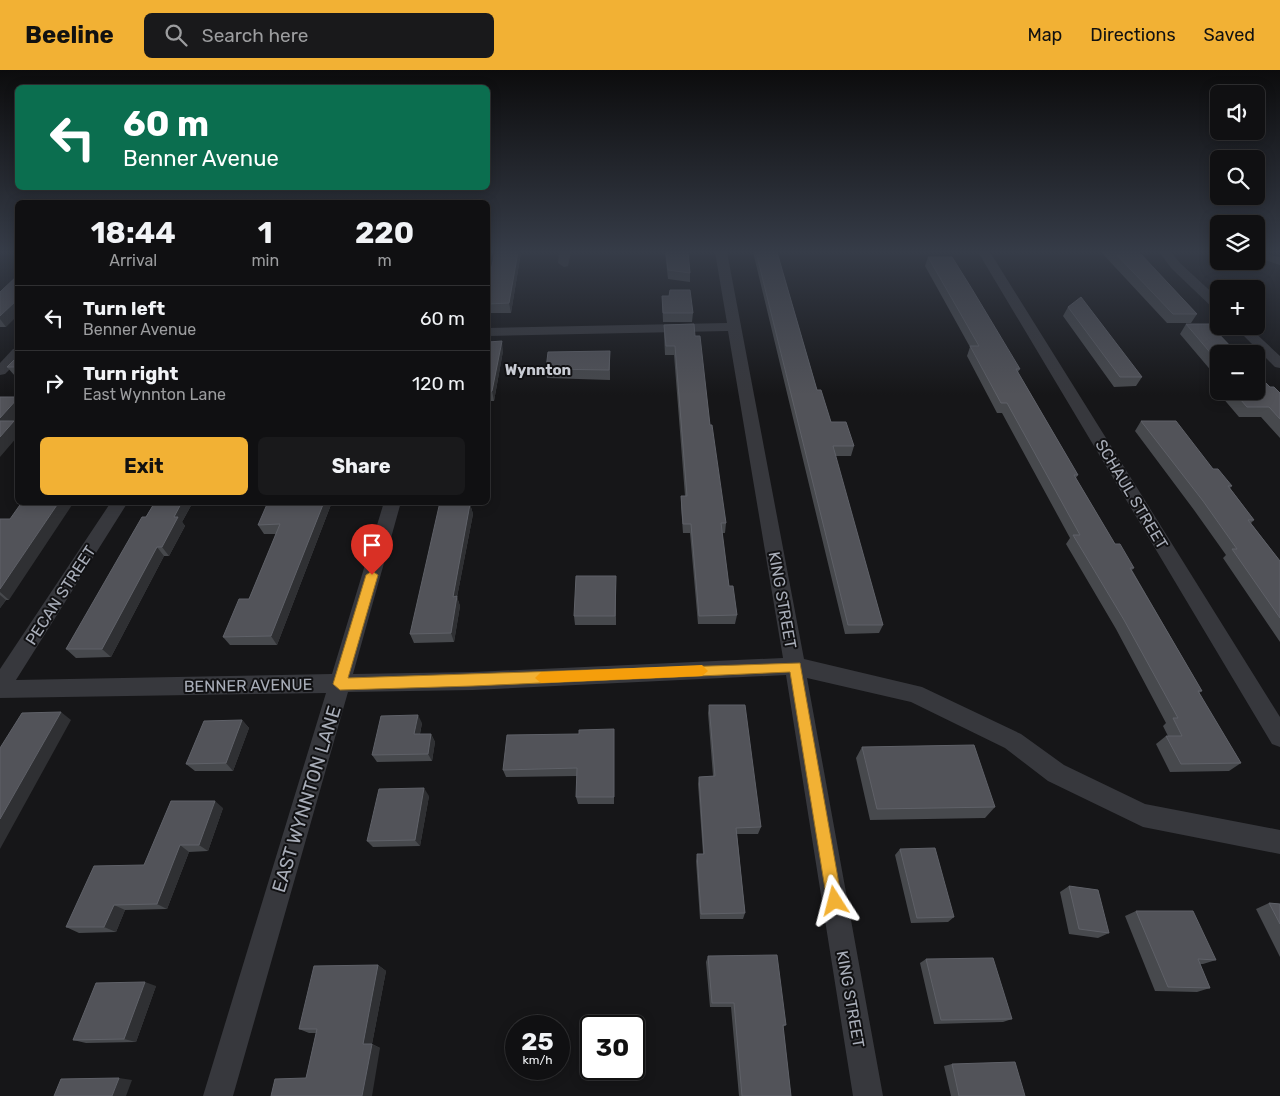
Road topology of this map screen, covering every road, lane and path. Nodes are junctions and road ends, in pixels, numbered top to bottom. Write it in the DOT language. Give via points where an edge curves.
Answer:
graph roads {
  1 [pos="729,300"];
  2 [pos="1013,300"];
  3 [pos="733,327"];
  4 [pos="490,332"];
  5 [pos="1249,335"];
  6 [pos="15,355"];
  7 [pos="1280,364"];
  8 [pos="0,371"];
  9 [pos="118,505"];
  10 [pos="392,505"];
  11 [pos="795,666"];
  12 [pos="340,684"];
  13 [pos="0,688"];
  14 [pos="1280,737"];
  15 [pos="1280,842"];
  16 [pos="218,1096"];
  17 [pos="868,1096"];
  1 -- 3 [label="street, KING STREET"];
  2 -- 14 [label="street, SCHAUL STREET"];
  3 -- 4 [label="street"];
  3 -- 11 [label="street, KING STREET"];
  5 -- 7 [label="street"];
  6 -- 8 [label="street"];
  9 -- 13 [label="street, PECAN STREET"];
  10 -- 12 [label="street, EAST WYNNTON LANE"];
  11 -- 12 [label="street, BENNER AVENUE"];
  11 -- 15 [label="street, BENNER AVENUE" via="914,694 1013,741 1056,773 1143,815"];
  11 -- 17 [label="street, KING STREET"];
  12 -- 13 [label="street, BENNER AVENUE"];
  12 -- 16 [label="street, EAST WYNNTON LANE"];
}
